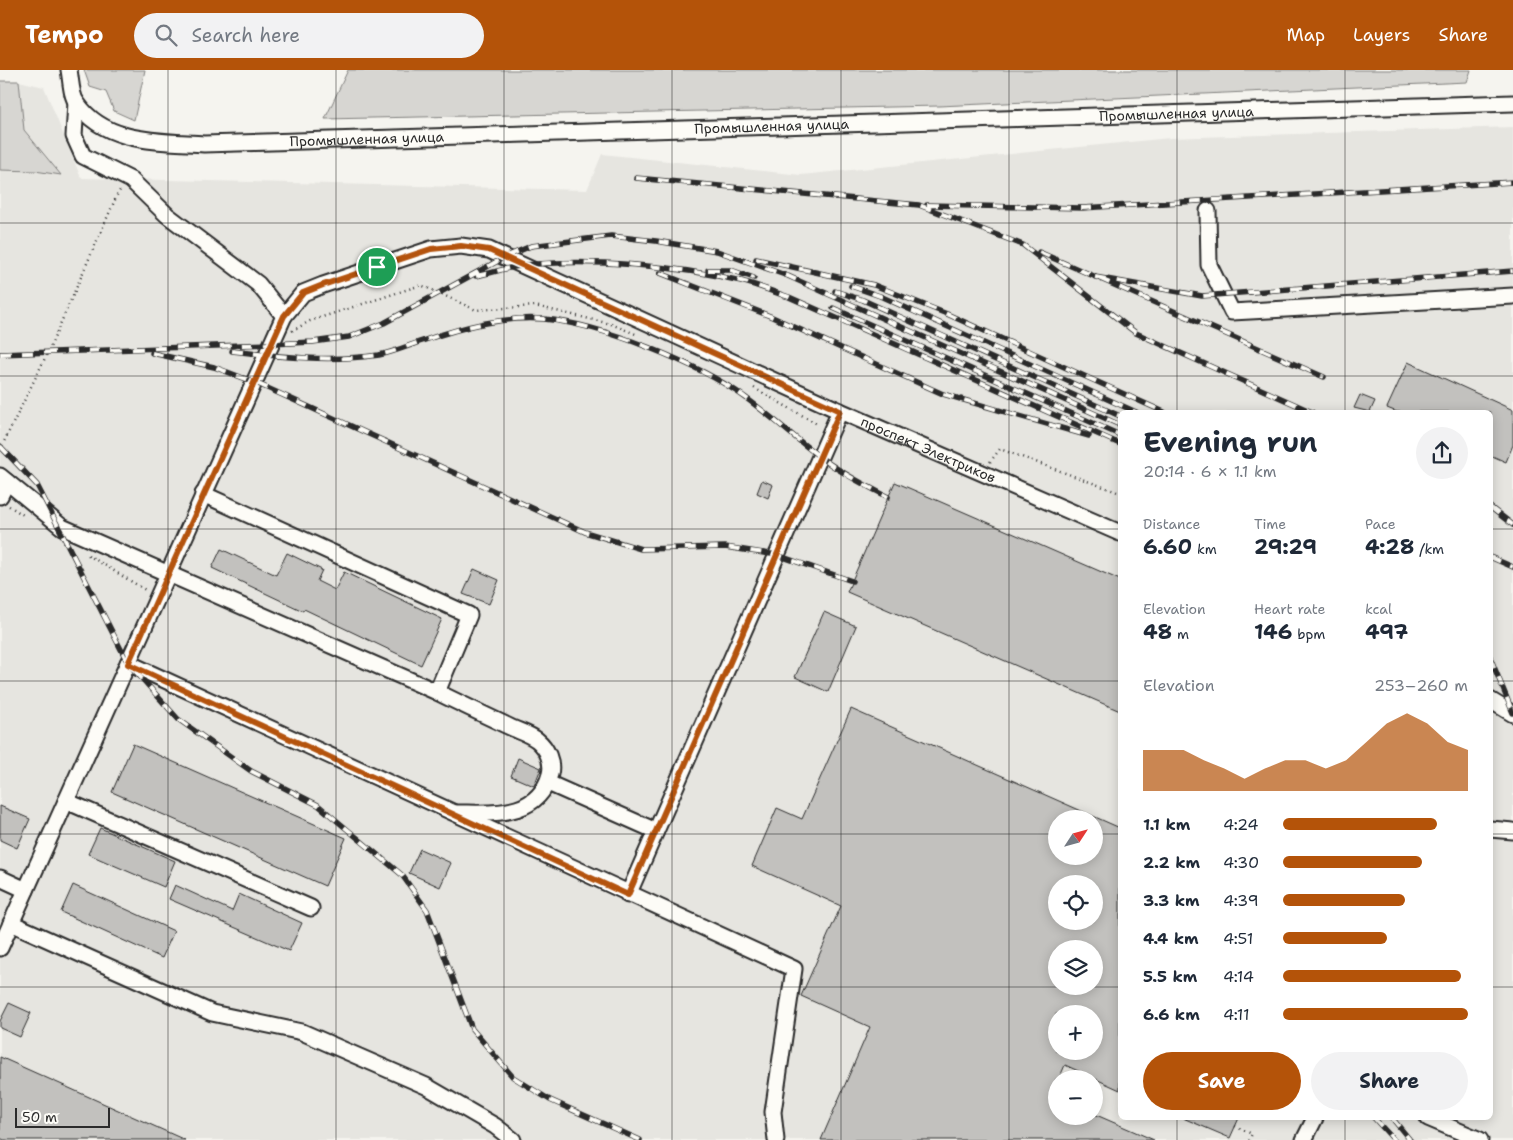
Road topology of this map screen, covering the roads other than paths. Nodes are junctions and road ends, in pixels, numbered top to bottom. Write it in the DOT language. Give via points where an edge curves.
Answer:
graph roads {
  1 [pos="69,70"];
  2 [pos="76,102"];
  3 [pos="1513,103"];
  4 [pos="1208,211"];
  5 [pos="1513,296"];
  6 [pos="284,316"];
  7 [pos="840,411"];
  8 [pos="3,479"];
  9 [pos="203,494"];
  10 [pos="0,496"];
  11 [pos="1118,532"];
  12 [pos="166,574"];
  13 [pos="128,664"];
  14 [pos="437,692"];
  15 [pos="1493,702"];
  16 [pos="1513,714"];
  17 [pos="548,783"];
  18 [pos="66,801"];
  19 [pos="450,813"];
  20 [pos="1493,829"];
  21 [pos="656,831"];
  22 [pos="1513,831"];
  23 [pos="0,878"];
  24 [pos="26,890"];
  25 [pos="628,895"];
  26 [pos="311,908"];
  27 [pos="11,923"];
  28 [pos="0,948"];
  29 [pos="1313,1120"];
  30 [pos="1433,1120"];
  31 [pos="513,1140"];
  32 [pos="776,1140"];
  33 [pos="1304,1140"];
  34 [pos="1480,1140"];
  1 -- 2 [label="street"];
  2 -- 3 [label="street, Промышленная улица" via="100,126 138,140 204,144"];
  2 -- 6 [label="street" via="74,136 83,156 131,180 167,215 258,284"];
  4 -- 5 [label="street" via="1209,265 1232,312"];
  6 -- 7 [label="street, проспект Электриков" via="303,293 422,252 461,246 489,250"];
  6 -- 9 [label="street, проспект Электриков"];
  7 -- 11 [label="street, проспект Электриков"];
  7 -- 21 [label="street"];
  8 -- 10 [label="street"];
  8 -- 12 [label="street" via="62,526"];
  9 -- 12 [label="street, проспект Электриков"];
  9 -- 14 [label="street" via="469,615"];
  12 -- 13 [label="street, проспект Электриков"];
  12 -- 14 [label="street"];
  13 -- 18 [label="street, проспект Электриков"];
  13 -- 19 [label="street"];
  14 -- 17 [label="street" via="537,740 550,758 552,768"];
  15 -- 16 [label="street"];
  17 -- 19 [label="street" via="538,798 528,805 501,813"];
  17 -- 21 [label="street"];
  18 -- 24 [label="street, проспект Электриков"];
  18 -- 26 [label="street"];
  19 -- 25 [label="street"];
  20 -- 22 [label="street"];
  21 -- 25 [label="street"];
  23 -- 24 [label="street"];
  24 -- 27 [label="street, проспект Электриков"];
  25 -- 32 [label="street" via="794,969 773,1112"];
  27 -- 28 [label="street, проспект Электриков"];
  27 -- 31 [label="street" via="212,1013 302,1032 426,1086"];
  29 -- 33 [label="street"];
  30 -- 34 [label="street"];
}
